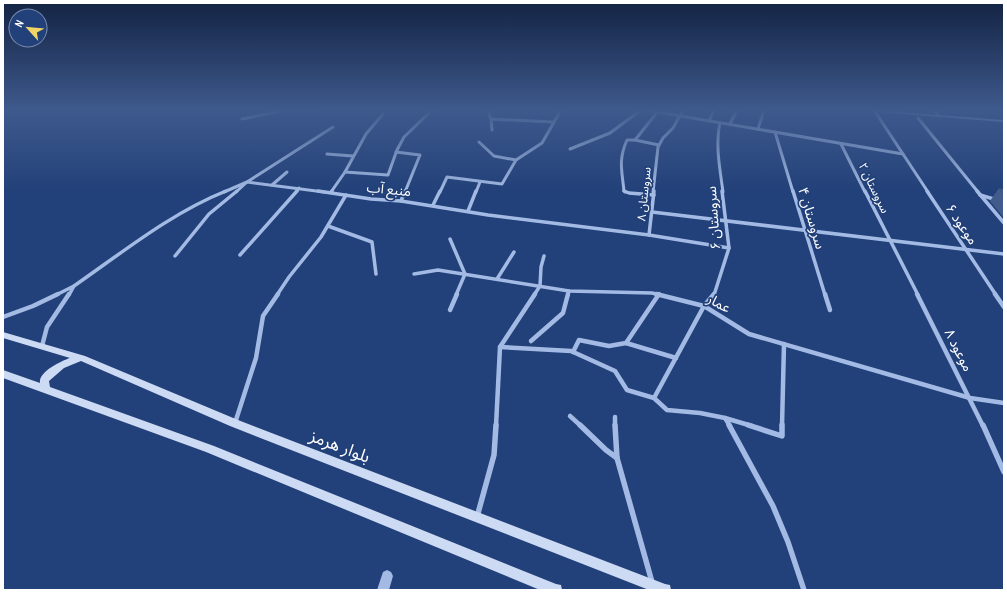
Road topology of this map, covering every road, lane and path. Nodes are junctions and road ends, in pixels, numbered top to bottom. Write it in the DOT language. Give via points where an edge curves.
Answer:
graph roads {
  1 [pos="316,138"];
  2 [pos="364,138"];
  3 [pos="404,138"];
  4 [pos="545,138"];
  5 [pos="598,138"];
  6 [pos="637,138"];
  7 [pos="662,138"];
  8 [pos="718,138"];
  9 [pos="777,138"];
  10 [pos="806,138"];
  11 [pos="892,138"];
  12 [pos="934,138"];
  13 [pos="635,140"];
  14 [pos="479,142"];
  15 [pos="841,144"];
  16 [pos="659,145"];
  17 [pos="570,149"];
  18 [pos="396,152"];
  19 [pos="328,154"];
  20 [pos="902,154"];
  21 [pos="353,156"];
  22 [pos="516,160"];
  23 [pos="287,172"];
  24 [pos="345,172"];
  25 [pos="247,182"];
  26 [pos="480,182"];
  27 [pos="272,185"];
  28 [pos="299,188"];
  29 [pos="331,192"];
  30 [pos="346,195"];
  31 [pos="654,195"];
  32 [pos="980,195"];
  33 [pos="401,201"];
  34 [pos="1004,202"];
  35 [pos="433,205"];
  36 [pos="468,212"];
  37 [pos="652,212"];
  38 [pos="726,221"];
  39 [pos="1004,223"];
  40 [pos="328,226"];
  41 [pos="805,230"];
  42 [pos="649,234"];
  43 [pos="450,239"];
  44 [pos="890,240"];
  45 [pos="728,248"];
  46 [pos="966,249"];
  47 [pos="514,252"];
  48 [pos="1004,254"];
  49 [pos="240,255"];
  50 [pos="175,256"];
  51 [pos="544,256"];
  52 [pos="376,274"];
  53 [pos="414,274"];
  54 [pos="465,274"];
  55 [pos="497,279"];
  56 [pos="74,286"];
  57 [pos="540,286"];
  58 [pos="569,291"];
  59 [pos="658,294"];
  60 [pos="704,306"];
  61 [pos="1004,307"];
  62 [pos="450,310"];
  63 [pos="830,310"];
  64 [pos="3,317"];
  65 [pos="3,335"];
  66 [pos="531,341"];
  67 [pos="626,343"];
  68 [pos="784,344"];
  69 [pos="42,346"];
  70 [pos="500,347"];
  71 [pos="574,352"];
  72 [pos="82,358"];
  73 [pos="676,358"];
  74 [pos="3,374"];
  75 [pos="45,388"];
  76 [pos="654,398"];
  77 [pos="970,398"];
  78 [pos="1004,403"];
  79 [pos="570,416"];
  80 [pos="615,418"];
  81 [pos="726,418"];
  82 [pos="234,424"];
  83 [pos="617,458"];
  84 [pos="1004,472"];
  85 [pos="477,517"];
  86 [pos="388,576"];
  87 [pos="652,585"];
  88 [pos="383,590"];
  89 [pos="556,590"];
  90 [pos="665,590"];
  91 [pos="804,590"];
  1 -- 25 [label="street"];
  2 -- 21 [label="street"];
  3 -- 18 [label="street"];
  4 -- 22 [label="street" via="542,143"];
  5 -- 17 [label="street"];
  6 -- 13 [label="street"];
  7 -- 16 [label="street"];
  8 -- 38 [label="street, سروستان ۶"];
  9 -- 41 [label="street, سروستان ۴"];
  10 -- 15 [label="street"];
  11 -- 20 [label="street, موعود ۶"];
  12 -- 32 [label="street"];
  13 -- 16 [label="street"];
  13 -- 31 [label="street" via="627,140 620,155 624,191"];
  14 -- 22 [label="street" via="494,156"];
  15 -- 20 [label="street"];
  15 -- 44 [label="street, سروستان ۲"];
  16 -- 31 [label="street, سروستان ۸"];
  18 -- 24 [label="street" via="388,175"];
  18 -- 33 [label="street" via="420,155"];
  19 -- 21 [label="street"];
  20 -- 46 [label="street, موعود ۶"];
  21 -- 24 [label="street"];
  22 -- 26 [label="street" via="502,184"];
  23 -- 27 [label="street"];
  24 -- 29 [label="street"];
  25 -- 27 [label="street, منبع آب"];
  25 -- 50 [label="street" via="209,214"];
  25 -- 56 [label="street, منبع آب" via="208,198 172,218"];
  26 -- 35 [label="street" via="447,177"];
  26 -- 36 [label="street"];
  27 -- 28 [label="street, منبع آب"];
  28 -- 29 [label="street, منبع آب"];
  28 -- 49 [label="street"];
  29 -- 30 [label="street, منبع آب"];
  30 -- 33 [label="street, منبع آب"];
  30 -- 40 [label="street"];
  31 -- 37 [label="street, سروستان ۸"];
  32 -- 34 [label="street"];
  32 -- 39 [label="street"];
  33 -- 35 [label="street, منبع آب"];
  35 -- 36 [label="street, منبع آب"];
  36 -- 42 [label="street, منبع آب"];
  37 -- 38 [label="street"];
  37 -- 42 [label="street, سروستان ۸"];
  38 -- 41 [label="street"];
  38 -- 45 [label="street, سروستان ۶"];
  40 -- 52 [label="street" via="372,242"];
  40 -- 82 [label="street" via="263,316 256,358"];
  41 -- 44 [label="street"];
  41 -- 63 [label="street, سروستان ۴"];
  42 -- 45 [label="street, منبع آب"];
  43 -- 54 [label="street"];
  44 -- 46 [label="street"];
  44 -- 77 [label="street, موعود ۸"];
  45 -- 60 [label="street, سروستان ۶" via="714,295"];
  46 -- 48 [label="street"];
  46 -- 61 [label="street, موعود ۶"];
  47 -- 55 [label="street"];
  51 -- 57 [label="street"];
  53 -- 54 [label="street, عمار" via="438,270"];
  54 -- 55 [label="street, عمار"];
  54 -- 62 [label="street"];
  55 -- 57 [label="street, عمار"];
  56 -- 64 [label="street, منبع آب"];
  56 -- 69 [label="street" via="47,327"];
  57 -- 58 [label="street, عمار"];
  57 -- 70 [label="street"];
  58 -- 59 [label="street, عمار"];
  58 -- 66 [label="street" via="563,313"];
  59 -- 60 [label="street, عمار"];
  59 -- 67 [label="street"];
  60 -- 68 [label="street, عمار" via="749,334"];
  60 -- 73 [label="street, سروستان ۶"];
  65 -- 69 [label="main road, بلوار هرمز"];
  67 -- 71 [label="street" via="609,346 579,340"];
  67 -- 73 [label="street"];
  68 -- 77 [label="street, عمار"];
  68 -- 81 [label="street" via="782,436"];
  69 -- 72 [label="main road, بلوار هرمز"];
  70 -- 71 [label="street"];
  70 -- 85 [label="street" via="494,455"];
  71 -- 76 [label="street" via="615,371 628,390"];
  72 -- 75 [label="main road" via="71,360 51,372 44,380"];
  72 -- 82 [label="main road, بلوار هرمز"];
  73 -- 76 [label="street, سروستان ۶"];
  74 -- 75 [label="main road"];
  75 -- 89 [label="main road" via="210,448"];
  76 -- 81 [label="street" via="667,410"];
  77 -- 78 [label="street, عمار"];
  77 -- 84 [label="street, موعود ۸"];
  79 -- 83 [label="street"];
  80 -- 83 [label="street"];
  81 -- 91 [label="street" via="773,506"];
  82 -- 85 [label="main road, بلوار هرمز"];
  83 -- 87 [label="street"];
  85 -- 87 [label="main road, بلوار هرمز"];
  86 -- 88 [label="street"];
  87 -- 90 [label="main road, بلوار هرمز"];
}
